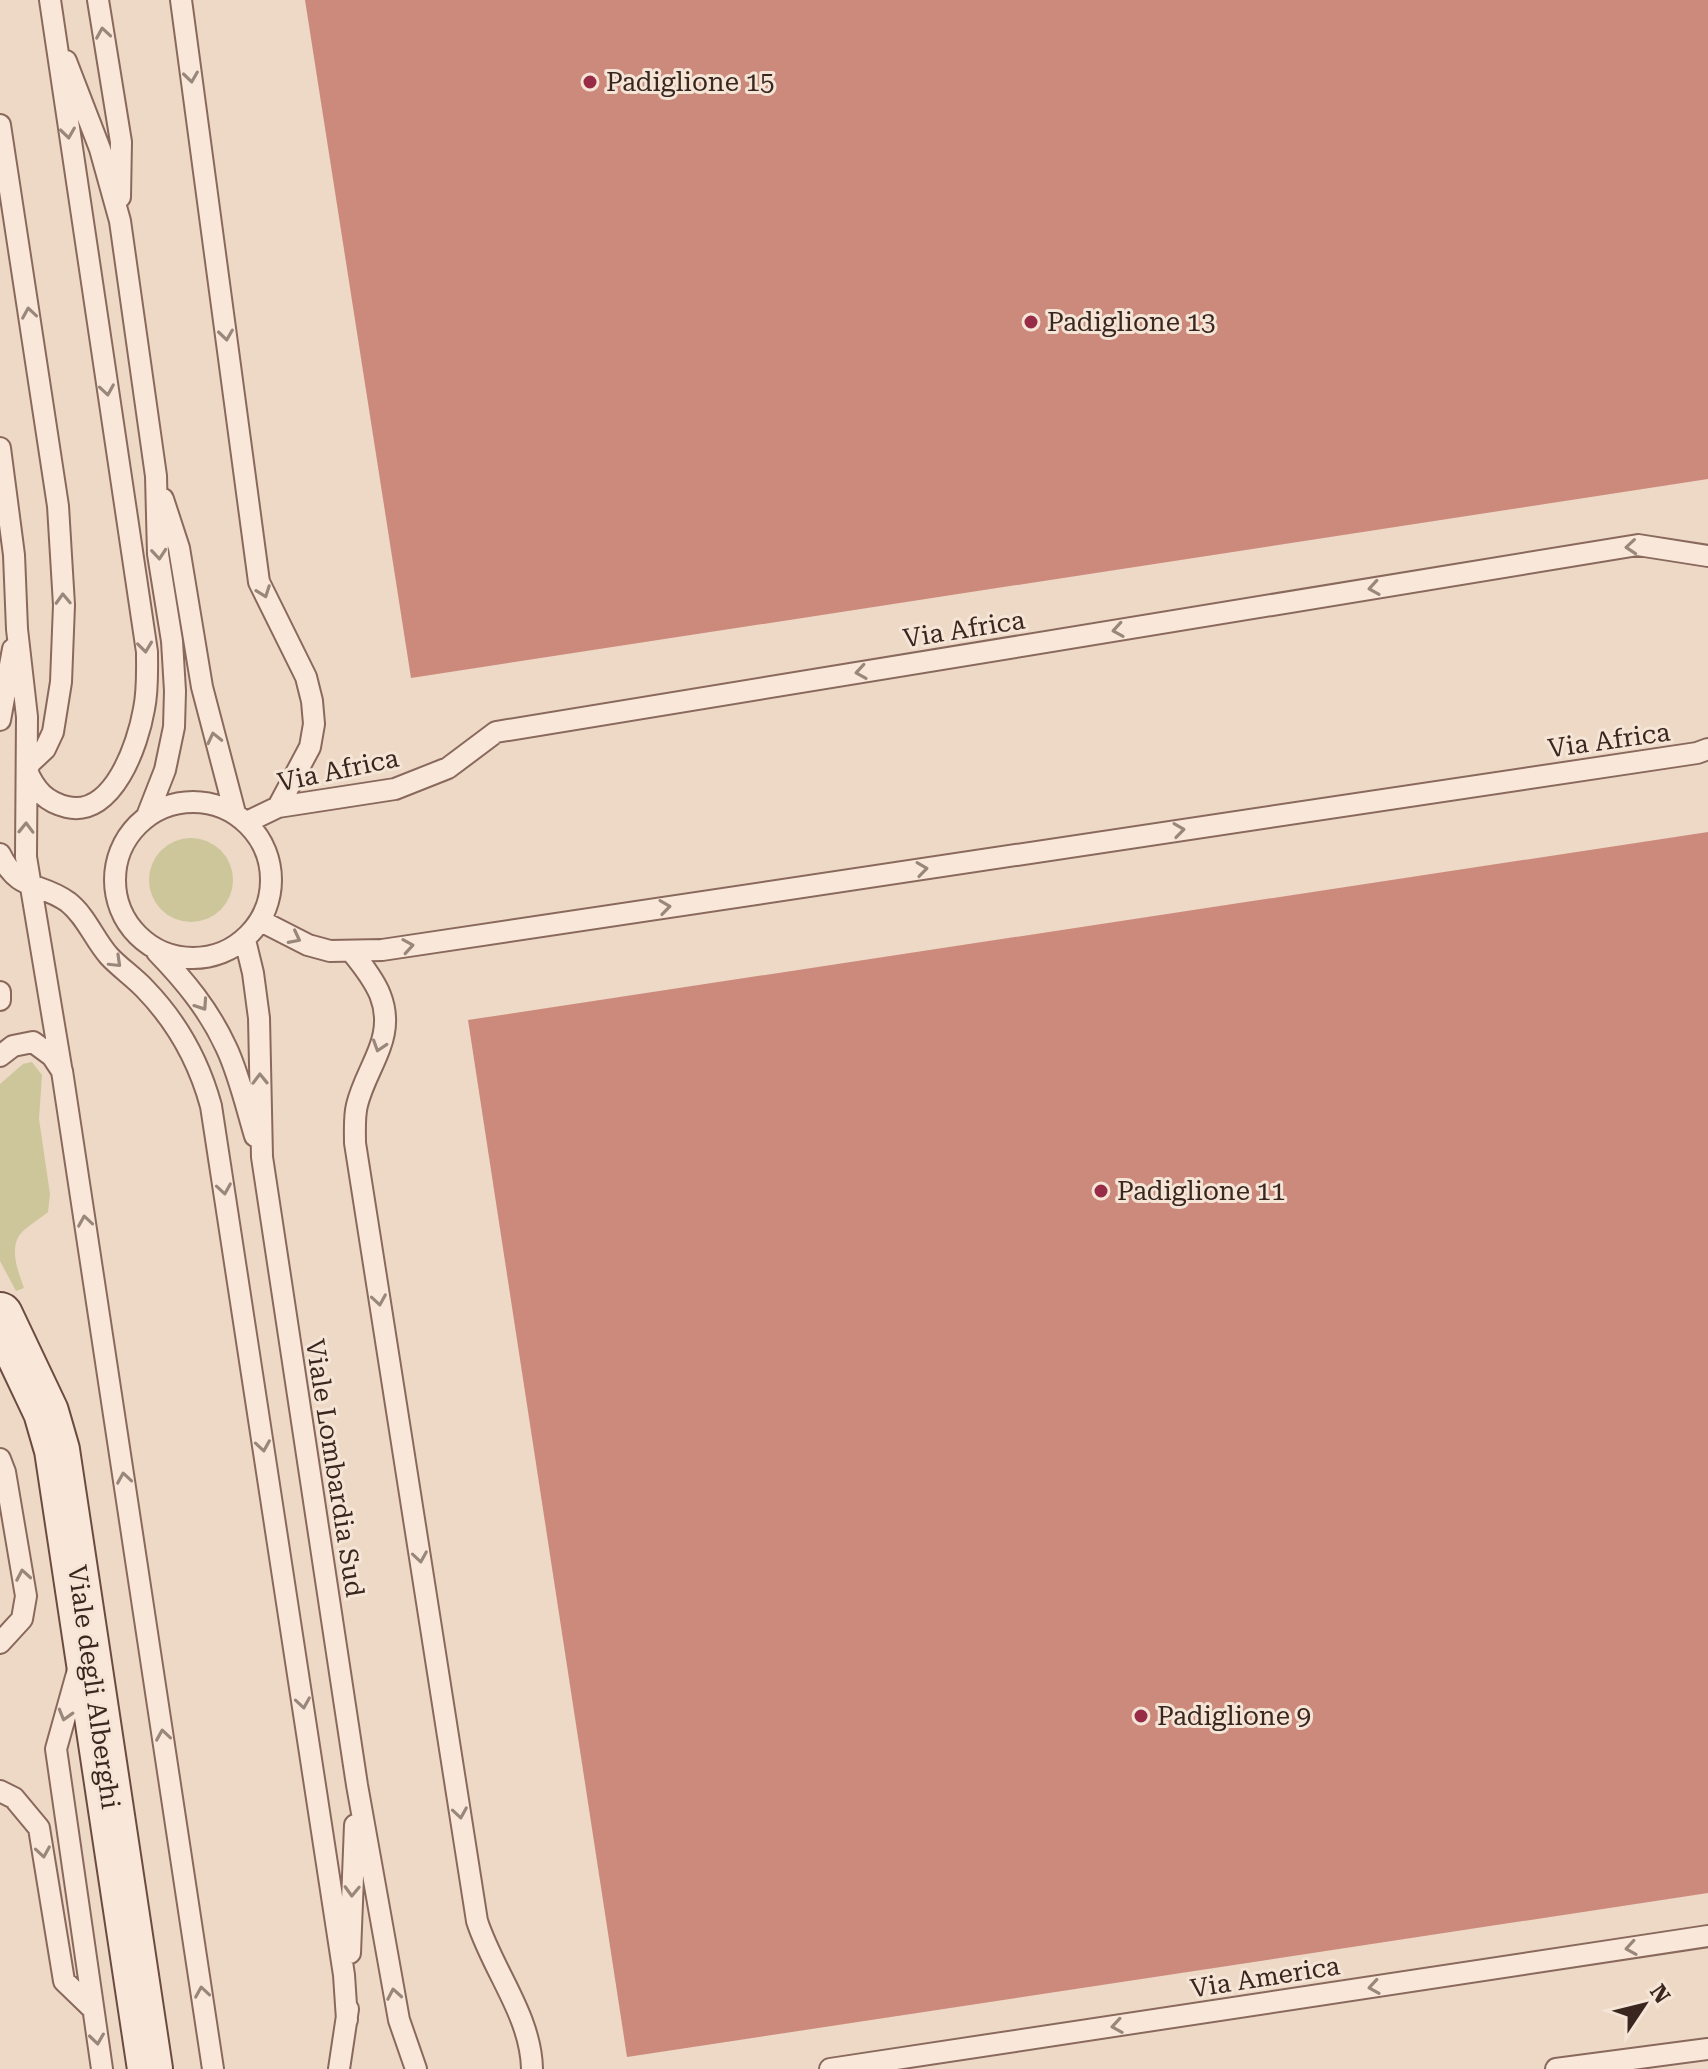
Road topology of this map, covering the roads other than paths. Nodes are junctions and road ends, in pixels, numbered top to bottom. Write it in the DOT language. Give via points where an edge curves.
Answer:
graph roads {
  1 [pos="50,0"];
  2 [pos="98,0"];
  3 [pos="181,0"];
  4 [pos="0,125"];
  5 [pos="120,221"];
  6 [pos="0,448"];
  7 [pos="156,476"];
  8 [pos="1708,556"];
  9 [pos="17,629"];
  10 [pos="0,720"];
  11 [pos="1708,749"];
  12 [pos="27,771"];
  13 [pos="278,807"];
  14 [pos="147,816"];
  15 [pos="241,817"];
  16 [pos="0,854"];
  17 [pos="29,886"];
  18 [pos="261,921"];
  19 [pos="245,940"];
  20 [pos="151,946"];
  21 [pos="351,951"];
  22 [pos="0,992"];
  23 [pos="0,1000"];
  24 [pos="0,1056"];
  25 [pos="62,1071"];
  26 [pos="262,1157"];
  27 [pos="0,1315"];
  28 [pos="0,1459"];
  29 [pos="87,1640"];
  30 [pos="0,1643"];
  31 [pos="357,1785"];
  32 [pos="0,1791"];
  33 [pos="1708,1936"];
  34 [pos="93,2009"];
  35 [pos="347,2020"];
  36 [pos="1708,2049"];
  37 [pos="102,2069"];
  38 [pos="150,2069"];
  39 [pos="213,2069"];
  40 [pos="339,2069"];
  41 [pos="416,2069"];
  42 [pos="532,2069"];
  43 [pos="830,2069"];
  44 [pos="1556,2069"];
  1 -- 5 [label="lane"];
  1 -- 12 [label="lane, one-way" via="148,678 138,734 118,781 95,803 72,808 48,801"];
  5 -- 2 [label="lane, one-way" via="121,142"];
  3 -- 13 [label="lane, one-way" via="259,582 306,677 312,701 310,747"];
  12 -- 4 [label="lane, one-way" via="53,732 64,605 58,506"];
  5 -- 7 [label="lane"];
  6 -- 9 [label="lane"];
  7 -- 14 [label="lane, one-way" via="158,554 175,691 165,770"];
  15 -- 7 [label="lane, one-way" via="202,687 179,548"];
  8 -- 13 [label="lane, Via Africa, one-way" via="1638,545 496,732 448,768 395,789"];
  9 -- 10 [label="lane"];
  9 -- 12 [label="lane"];
  21 -- 11 [label="lane, Via Africa, one-way"];
  17 -- 12 [label="lane, one-way"];
  13 -- 15 [label="lane, Via Africa"];
  14 -- 15 [label="lane" via="191,801"];
  14 -- 20 [label="lane" via="129,834 118,856 115,882 119,907"];
  15 -- 18 [label="lane" via="263,843 272,869 271,896"];
  16 -- 17 [label="lane" via="11,873"];
  17 -- 25 [label="lane"];
  17 -- 35 [label="lane, one-way" via="78,912 111,959 156,1001 205,1083"];
  18 -- 19 [label="lane"];
  18 -- 21 [label="lane, Via Africa, one-way" via="308,945"];
  19 -- 20 [label="lane" via="223,953 199,958 174,956"];
  26 -- 19 [label="lane, Viale Lombardia Sud, one-way" via="259,1018"];
  20 -- 26 [label="lane, Viale Lombardia Sud, one-way" via="215,1023"];
  21 -- 42 [label="lane, one-way" via="372,975 384,1009 381,1045 356,1108 355,1143 477,1921 526,2031"];
  22 -- 23 [label="lane"];
  24 -- 25 [label="lane" via="13,1046 33,1042"];
  39 -- 25 [label="lane, one-way"];
  26 -- 31 [label="lane, Viale Lombardia Sud"];
  27 -- 29 [label="street, Viale degli Alberghi" via="46,1412 57,1450"];
  30 -- 28 [label="lane, one-way" via="22,1619 26,1596"];
  29 -- 34 [label="lane, one-way" via="56,1749"];
  29 -- 38 [label="street, Viale degli Alberghi"];
  31 -- 35 [label="lane, Viale Lombardia Sud, one-way"];
  41 -- 31 [label="lane, Viale Lombardia Sud, one-way" via="399,2020"];
  32 -- 34 [label="lane, one-way" via="14,1798 39,1828 64,1981"];
  33 -- 43 [label="lane, Via America, one-way"];
  34 -- 37 [label="lane, one-way"];
  35 -- 40 [label="lane, Viale Lombardia Sud"];
  36 -- 44 [label="lane"];
}
